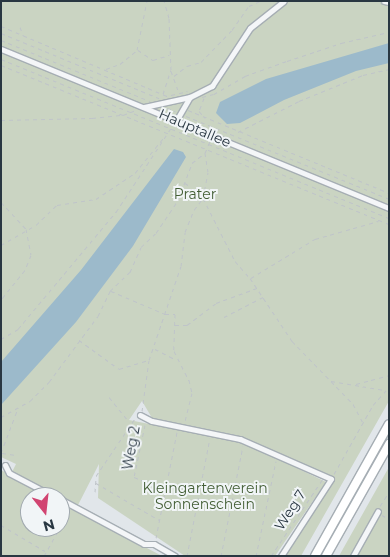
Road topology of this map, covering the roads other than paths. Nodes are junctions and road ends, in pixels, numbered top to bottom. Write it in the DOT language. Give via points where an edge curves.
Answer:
graph roads {
  1 [pos="284,1"];
  2 [pos="384,1"];
  3 [pos="389,2"];
  4 [pos="1,49"];
  5 [pos="189,94"];
  6 [pos="143,107"];
  7 [pos="176,121"];
  8 [pos="389,208"];
  9 [pos="140,415"];
  10 [pos="389,424"];
  11 [pos="389,444"];
  12 [pos="5,465"];
  13 [pos="37,487"];
  14 [pos="70,505"];
  15 [pos="378,511"];
  16 [pos="315,554"];
  17 [pos="175,556"];
  18 [pos="282,556"];
  19 [pos="326,556"];
  20 [pos="353,556"];
  1 -- 5 [label="street" via="250,28 212,86"];
  2 -- 3 [label="street"];
  4 -- 6 [label="street, Hauptallee"];
  5 -- 6 [label="street"];
  5 -- 7 [label="street"];
  6 -- 7 [label="street, Hauptallee"];
  7 -- 8 [label="street, Hauptallee"];
  9 -- 18 [label="street" via="245,441 328,478"];
  10 -- 16 [label="highway"];
  11 -- 19 [label="highway"];
  12 -- 13 [label="street" via="9,472"];
  14 -- 17 [label="street" via="144,544 154,544"];
  15 -- 20 [label="street"];
}
